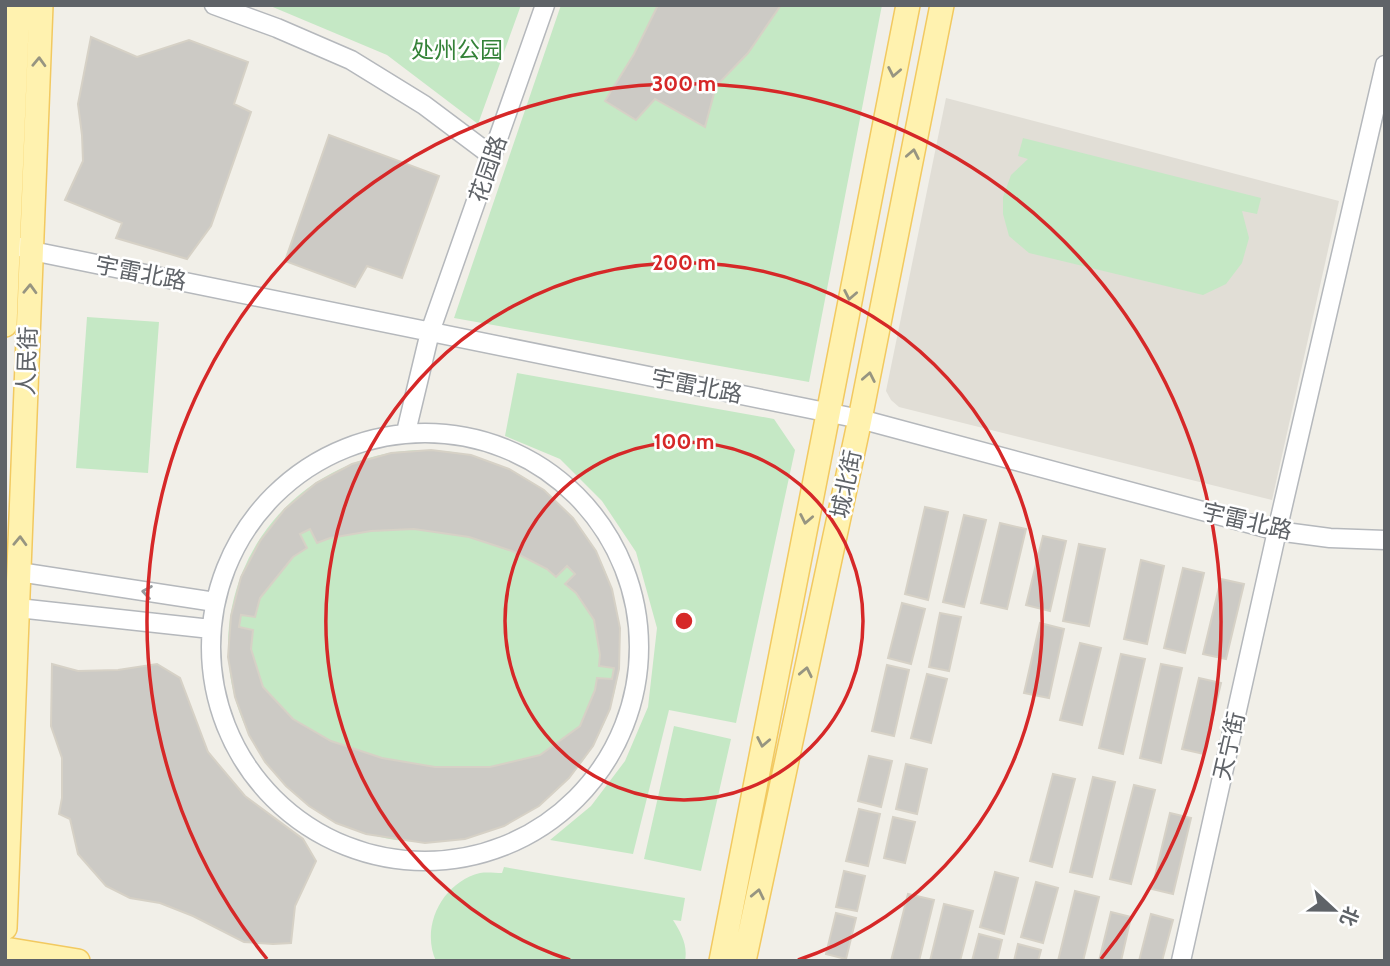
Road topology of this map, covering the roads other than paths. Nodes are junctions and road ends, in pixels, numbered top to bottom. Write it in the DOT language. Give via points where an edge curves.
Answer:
graph roads {
  1 [pos="18,5"];
  2 [pos="41,5"];
  3 [pos="214,5"];
  4 [pos="545,5"];
  5 [pos="908,5"];
  6 [pos="942,5"];
  7 [pos="1385,65"];
  8 [pos="492,156"];
  9 [pos="7,242"];
  10 [pos="32,251"];
  11 [pos="5,325"];
  12 [pos="430,332"];
  13 [pos="827,412"];
  14 [pos="860,419"];
  15 [pos="406,432"];
  16 [pos="1277,531"];
  17 [pos="1385,540"];
  18 [pos="19,572"];
  19 [pos="215,602"];
  20 [pos="18,608"];
  21 [pos="211,629"];
  22 [pos="5,928"];
  23 [pos="5,949"];
  24 [pos="78,961"];
  25 [pos="721,961"];
  26 [pos="744,961"];
  27 [pos="1181,961"];
  1 -- 9 [label="main road, 人民街"];
  10 -- 2 [label="main road, 人民街, one-way"];
  3 -- 8 [label="street" via="351,60 424,105"];
  4 -- 8 [label="street, 花园路"];
  5 -- 13 [label="main road, 城北街, one-way"];
  14 -- 6 [label="main road, 城北街, one-way"];
  7 -- 16 [label="street, 天宁街"];
  8 -- 12 [label="street, 花园路"];
  9 -- 10 [label="street, 宇雷北路"];
  9 -- 11 [label="main road, 人民街"];
  10 -- 12 [label="street, 宇雷北路"];
  18 -- 10 [label="main road, 人民街, one-way"];
  12 -- 13 [label="street, 宇雷北路"];
  12 -- 15 [label="street, 花园路"];
  13 -- 14 [label="street, 宇雷北路"];
  13 -- 25 [label="main road, 城北街, one-way"];
  14 -- 16 [label="street, 宇雷北路"];
  26 -- 14 [label="main road, 城北街, one-way"];
  15 -- 19 [label="street" via="361,441 320,459 282,486 240,539"];
  15 -- 21 [label="street" via="456,433 504,446 548,470 585,503 614,544 632,590 640,640 635,690 620,737 594,780 558,816 516,842 469,858 419,863 369,856 323,837 282,809 249,772 225,728 212,679"];
  16 -- 17 [label="street, 宇雷北路"];
  16 -- 27 [label="street, 天宁街"];
  19 -- 18 [label="street, one-way"];
  18 -- 20 [label="main road, 人民街"];
  19 -- 21 [label="street"];
  20 -- 21 [label="street"];
  20 -- 22 [label="main road, 人民街"];
  23 -- 24 [label="main road"];
}
